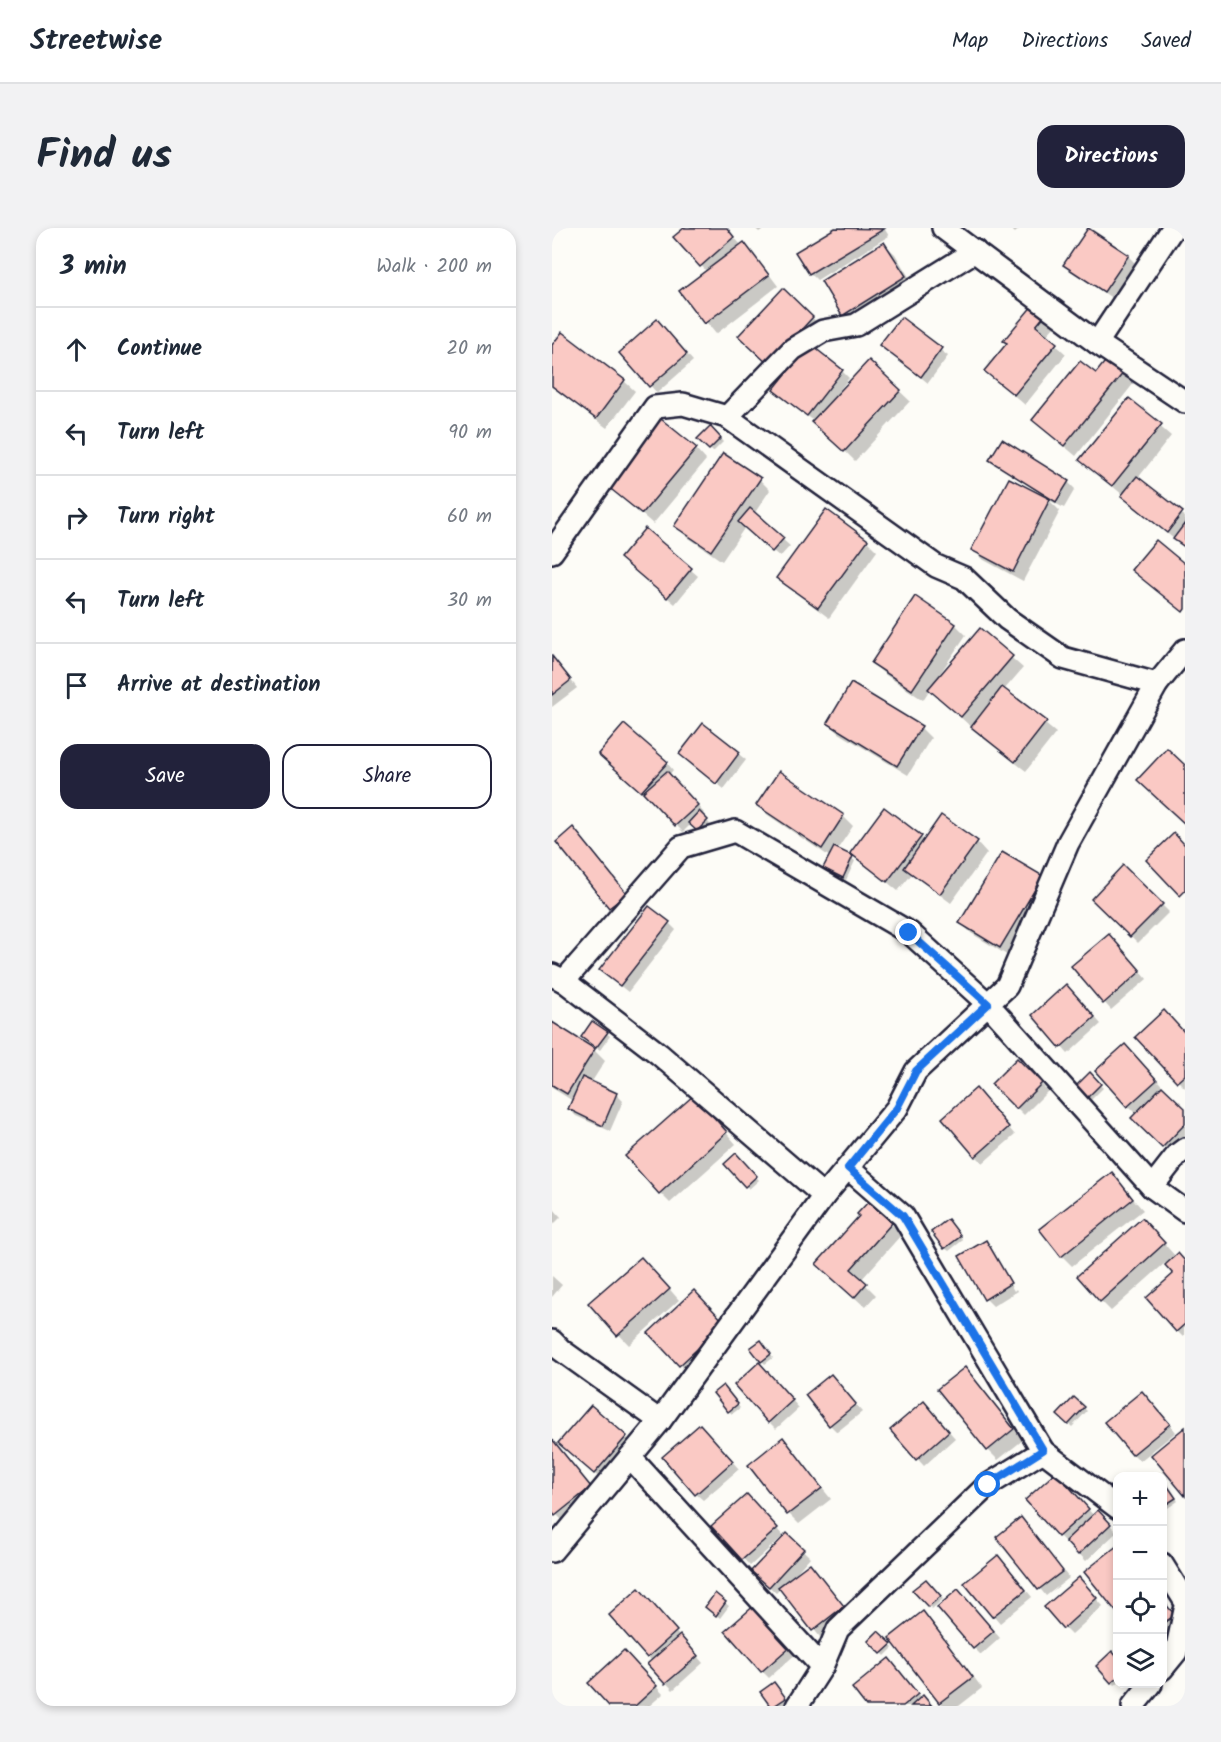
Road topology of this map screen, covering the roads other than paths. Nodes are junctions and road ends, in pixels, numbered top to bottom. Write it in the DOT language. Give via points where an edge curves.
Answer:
graph roads {
  1 [pos="943,228"];
  2 [pos="1173,228"];
  3 [pos="975,251"];
  4 [pos="1097,343"];
  5 [pos="1185,402"];
  6 [pos="728,417"];
  7 [pos="552,552"];
  8 [pos="1185,650"];
  9 [pos="1157,684"];
  10 [pos="558,978"];
  11 [pos="988,1004"];
  12 [pos="1185,1149"];
  13 [pos="848,1168"];
  14 [pos="1152,1186"];
  15 [pos="824,1196"];
  16 [pos="1185,1211"];
  17 [pos="552,1341"];
  18 [pos="660,1420"];
  19 [pos="1043,1450"];
  20 [pos="630,1457"];
  21 [pos="1113,1504"];
  22 [pos="552,1551"];
  23 [pos="1167,1572"];
  24 [pos="1185,1601"];
  25 [pos="1185,1610"];
  26 [pos="1167,1663"];
  27 [pos="822,1667"];
  28 [pos="1147,1688"];
  29 [pos="797,1706"];
  30 [pos="1133,1706"];
  1 -- 3 [label="street"];
  2 -- 4 [label="street"];
  3 -- 4 [label="street"];
  3 -- 6 [label="street" via="856,325 823,331 793,349"];
  4 -- 5 [label="street"];
  6 -- 7 [label="street" via="683,404 655,406"];
  6 -- 9 [label="street" via="936,566 964,579 1007,619 1063,657"];
  8 -- 9 [label="street"];
  9 -- 11 [label="street" via="1068,843 1007,986"];
  10 -- 11 [label="street" via="681,847 735,831 909,933"];
  10 -- 15 [label="street" via="659,1054"];
  11 -- 13 [label="street" via="916,1071 897,1108"];
  11 -- 14 [label="street"];
  12 -- 14 [label="street"];
  13 -- 15 [label="street"];
  13 -- 19 [label="street" via="903,1216"];
  14 -- 16 [label="street"];
  15 -- 18 [label="street"];
  17 -- 18 [label="street"];
  18 -- 20 [label="street"];
  19 -- 21 [label="street"];
  19 -- 27 [label="street" via="988,1485 838,1629"];
  20 -- 22 [label="street"];
  20 -- 27 [label="street"];
  23 -- 24 [label="street"];
  25 -- 26 [label="street" via="1176,1652"];
  27 -- 29 [label="street"];
  28 -- 30 [label="street"];
}
